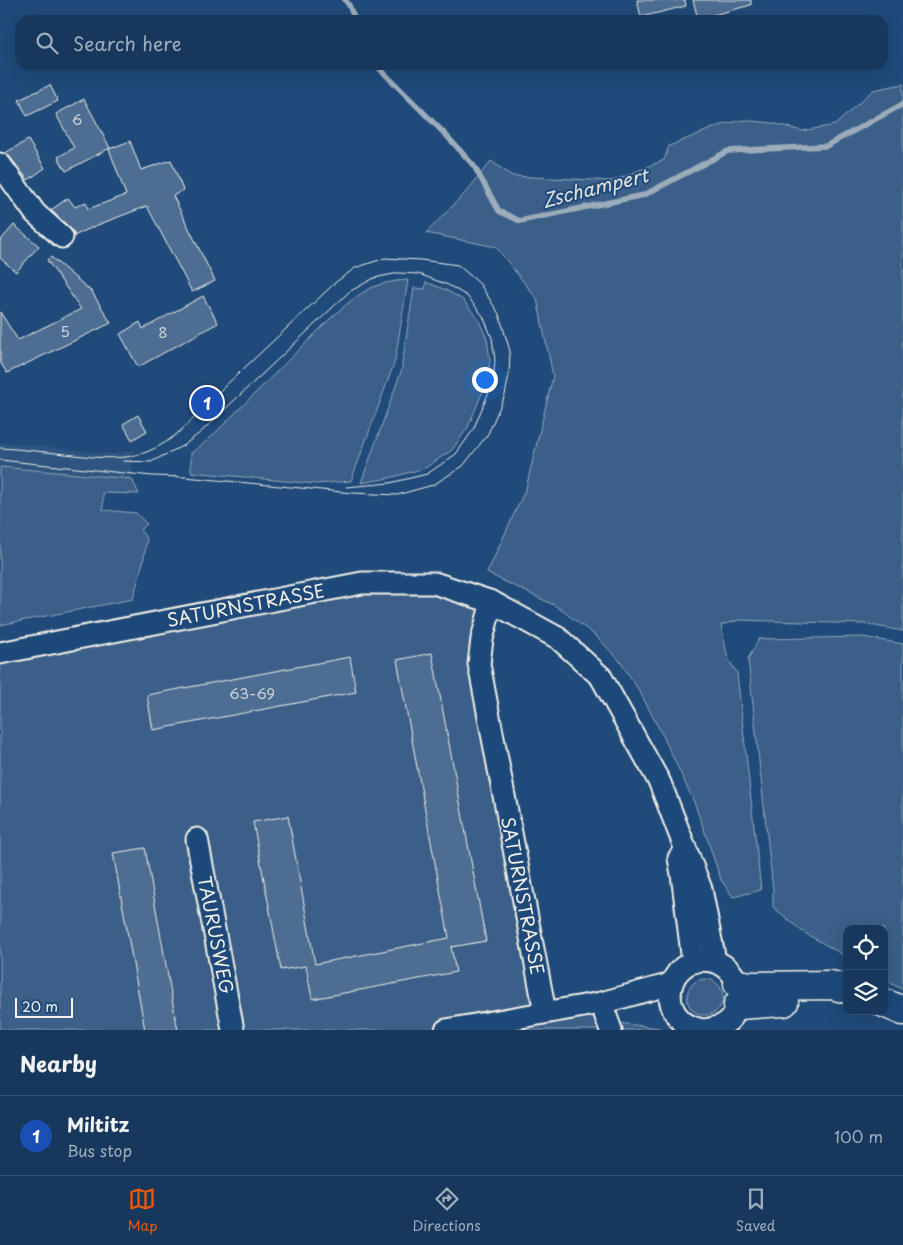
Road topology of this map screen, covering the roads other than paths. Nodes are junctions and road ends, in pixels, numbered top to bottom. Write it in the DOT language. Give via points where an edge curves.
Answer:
graph roads {
  1 [pos="0,164"];
  2 [pos="62,237"];
  3 [pos="492,602"];
  4 [pos="0,653"];
  5 [pos="660,783"];
  6 [pos="197,839"];
  7 [pos="715,961"];
  8 [pos="693,962"];
  9 [pos="671,984"];
  10 [pos="843,988"];
  11 [pos="738,995"];
  12 [pos="843,1002"];
  13 [pos="602,1004"];
  14 [pos="671,1006"];
  15 [pos="545,1012"];
  16 [pos="233,1030"];
  17 [pos="446,1030"];
  18 [pos="611,1030"];
  19 [pos="704,1030"];
  1 -- 2 [label="street" via="35,213"];
  3 -- 4 [label="street, SATURNSTRASSE" via="434,583 362,583"];
  3 -- 5 [label="street, SATURNSTRASSE" via="558,638 600,677"];
  3 -- 15 [label="street, SATURNSTRASSE" via="479,664"];
  5 -- 7 [label="street, SATURNSTRASSE" via="701,889"];
  5 -- 8 [label="street, SATURNSTRASSE" via="682,874"];
  6 -- 16 [label="street, TAURUSWEG"];
  7 -- 8 [label="street"];
  7 -- 11 [label="street" via="730,970"];
  8 -- 9 [label="street" via="680,970"];
  9 -- 13 [label="street"];
  9 -- 14 [label="street"];
  10 -- 11 [label="street" via="831,985 752,986"];
  11 -- 12 [label="street" via="763,1003"];
  11 -- 19 [label="street" via="734,1014 729,1020 722,1026"];
  13 -- 14 [label="street"];
  13 -- 15 [label="street"];
  13 -- 18 [label="street"];
  14 -- 19 [label="street" via="686,1025"];
  15 -- 17 [label="street"];
}
